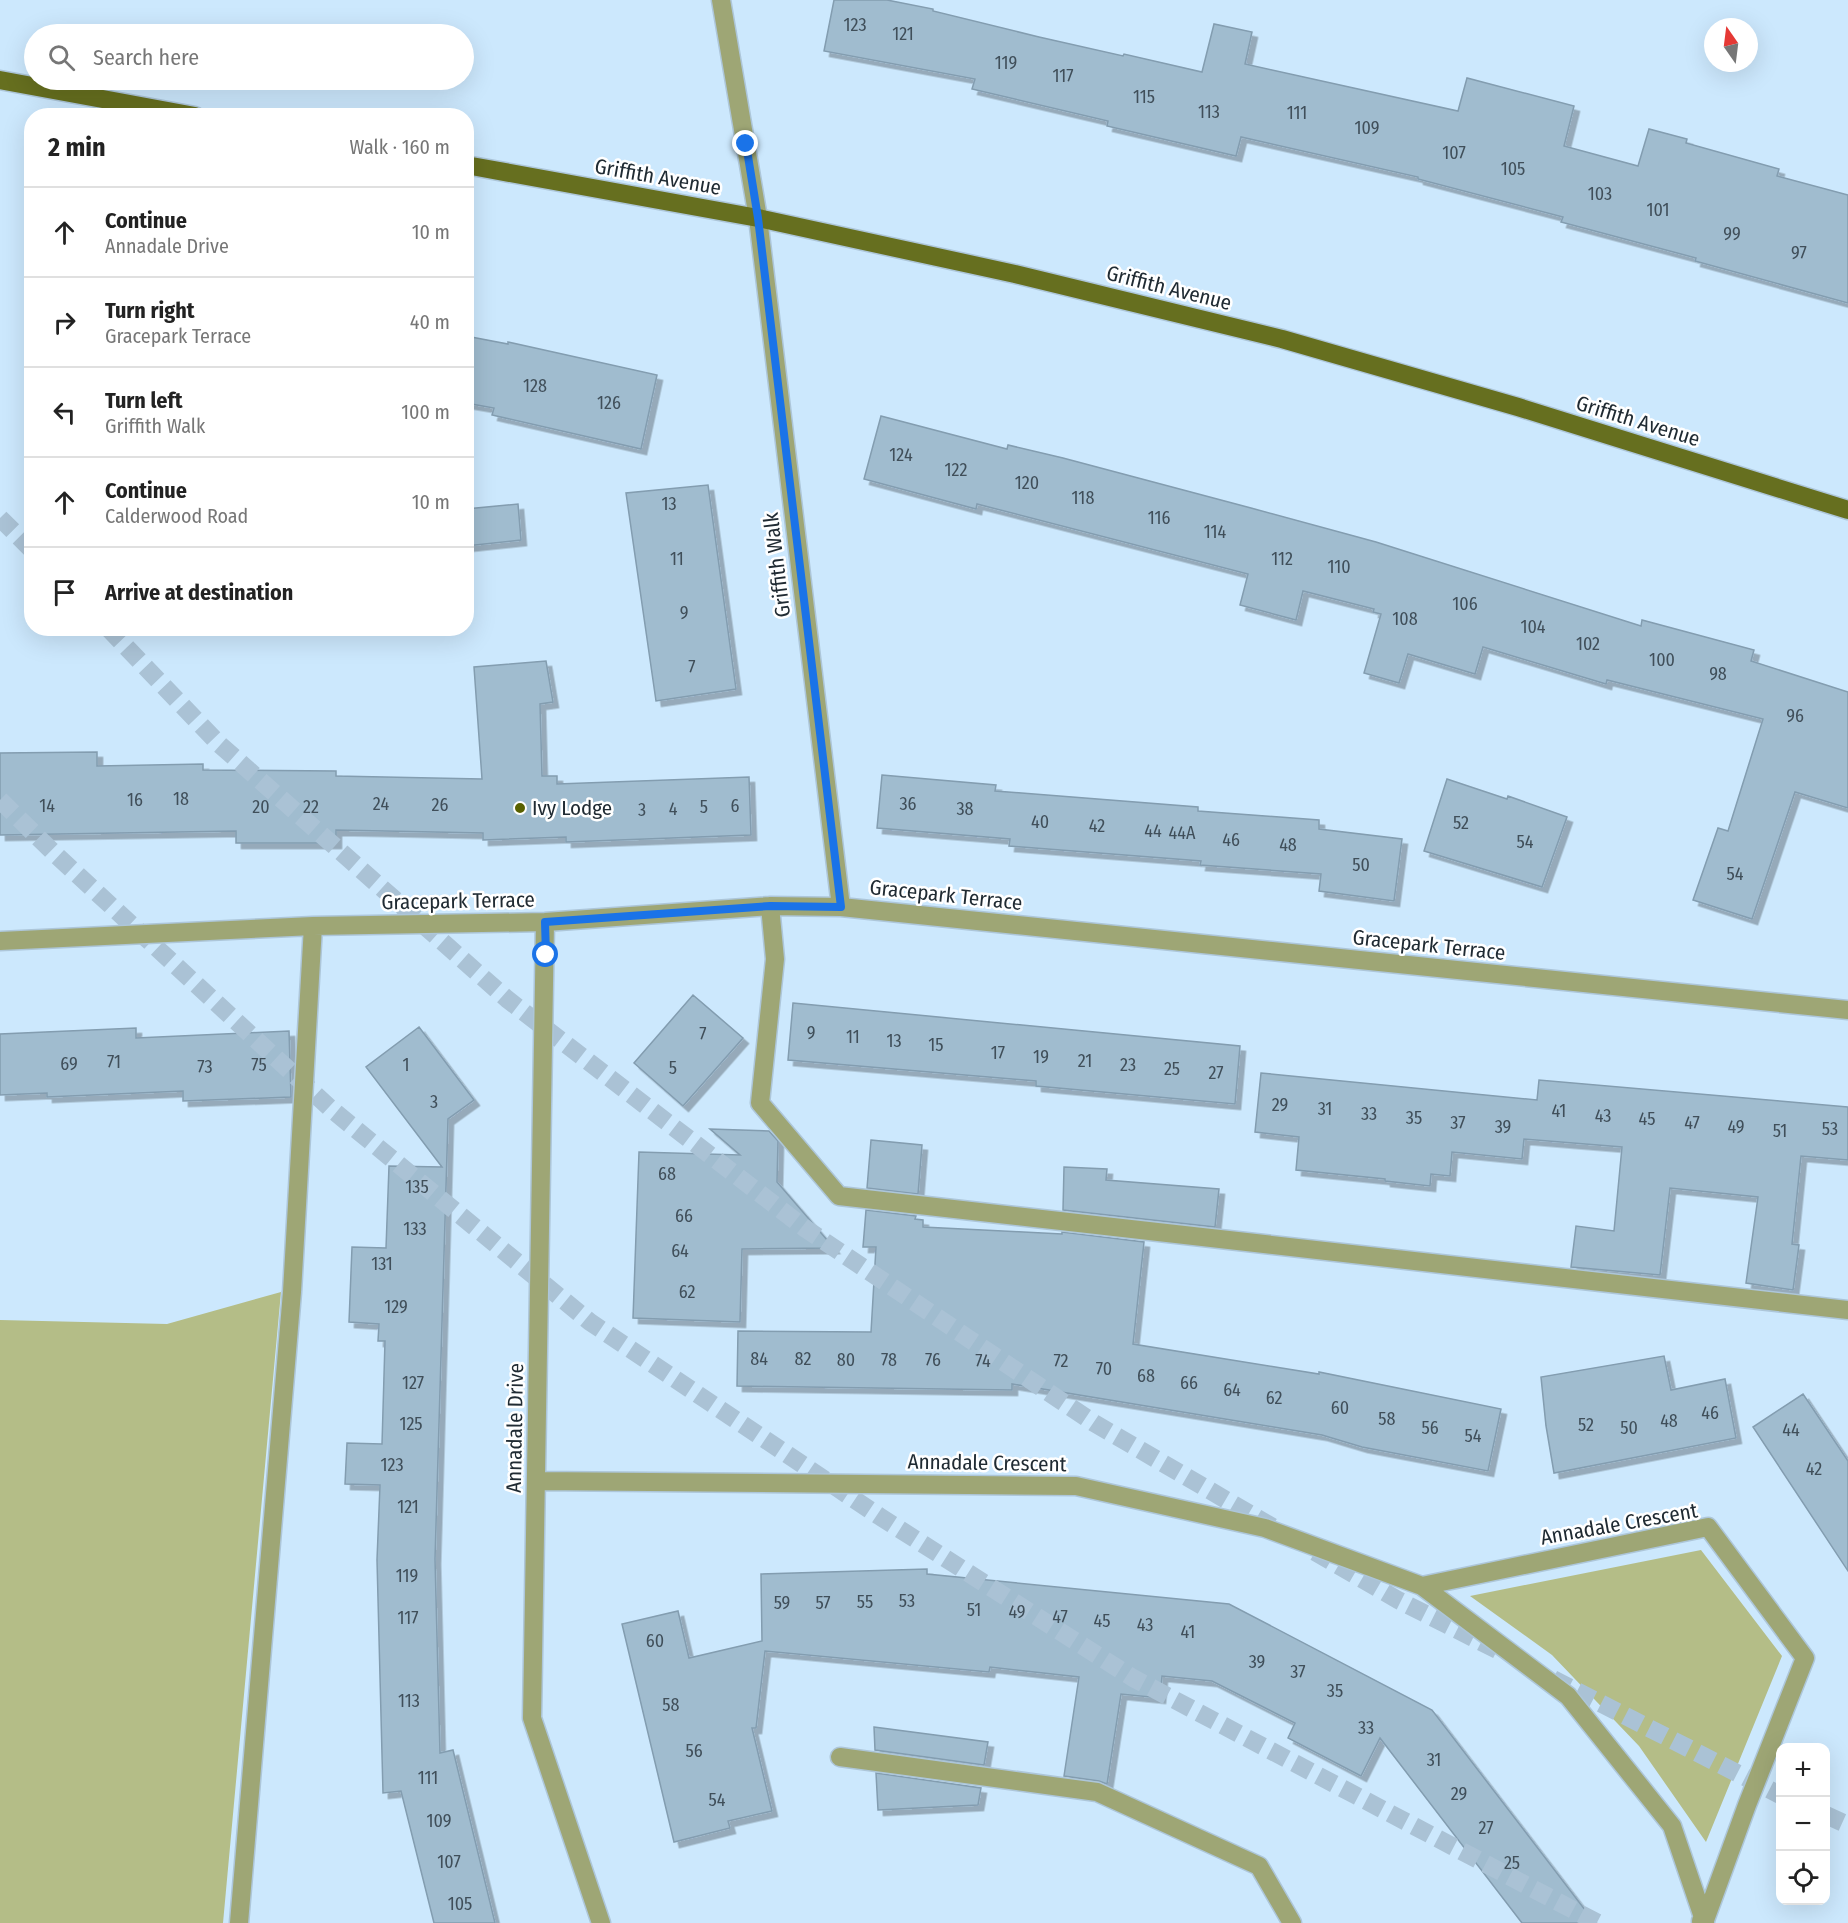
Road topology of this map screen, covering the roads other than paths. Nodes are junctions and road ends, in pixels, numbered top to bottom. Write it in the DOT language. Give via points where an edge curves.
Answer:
graph roads {
  1 [pos="721,0"];
  2 [pos="0,80"];
  3 [pos="24,84"];
  4 [pos="54,90"];
  5 [pos="152,108"];
  6 [pos="474,166"];
  7 [pos="758,218"];
  8 [pos="1848,510"];
  9 [pos="770,906"];
  10 [pos="841,907"];
  11 [pos="545,922"];
  12 [pos="313,926"];
  13 [pos="0,941"];
  14 [pos="1848,1010"];
  15 [pos="1848,1310"];
  16 [pos="537,1481"];
  17 [pos="1422,1586"];
  18 [pos="840,1757"];
  19 [pos="1703,1922"];
  20 [pos="239,1923"];
  21 [pos="601,1923"];
  22 [pos="1292,1923"];
  1 -- 7 [label="street, Griffith Walk"];
  2 -- 3 [label="main road"];
  4 -- 5 [label="main road"];
  6 -- 7 [label="main road, Griffith Avenue"];
  7 -- 8 [label="main road, Griffith Avenue" via="1015,274 1282,339 1518,407"];
  7 -- 10 [label="street, Griffith Walk"];
  9 -- 10 [label="street, Gracepark Terrace"];
  9 -- 11 [label="street, Gracepark Terrace"];
  9 -- 15 [label="street" via="775,959 760,1103 839,1196"];
  10 -- 14 [label="street, Gracepark Terrace"];
  11 -- 12 [label="street, Gracepark Terrace"];
  11 -- 16 [label="street, Annadale Drive"];
  12 -- 13 [label="street, Gracepark Terrace"];
  12 -- 20 [label="street" via="292,1292"];
  16 -- 17 [label="street, Annadale Crescent" via="1076,1486 1265,1528"];
  16 -- 21 [label="street, Annadale Drive" via="532,1718"];
  17 -- 19 [label="street, Annadale Crescent" via="1568,1696 1672,1826"];
  17 -- 19 [label="street, Annadale Crescent" via="1707,1527 1805,1658"];
  18 -- 22 [label="street" via="1097,1792 1259,1866"];
}
